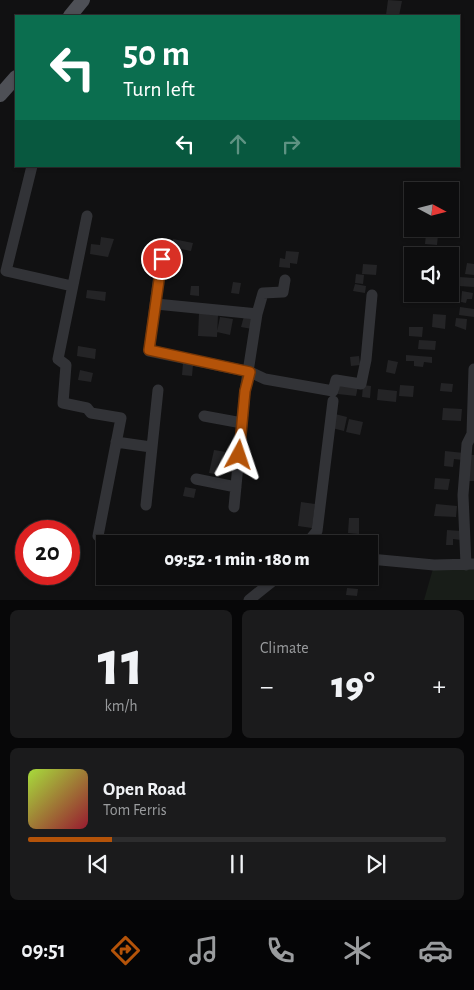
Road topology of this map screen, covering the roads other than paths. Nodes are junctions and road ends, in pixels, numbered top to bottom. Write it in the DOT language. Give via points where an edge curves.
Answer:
graph roads {
  1 [pos="83,0"];
  2 [pos="71,15"];
  3 [pos="15,78"];
  4 [pos="0,95"];
  5 [pos="32,167"];
  6 [pos="87,216"];
  7 [pos="162,259"];
  8 [pos="285,280"];
  9 [pos="72,286"];
  10 [pos="372,295"];
  11 [pos="156,304"];
  12 [pos="256,314"];
  13 [pos="474,369"];
  14 [pos="250,372"];
  15 [pos="158,390"];
  16 [pos="333,401"];
  17 [pos="204,416"];
  18 [pos="242,423"];
  19 [pos="473,434"];
  20 [pos="116,442"];
  21 [pos="151,447"];
  22 [pos="196,479"];
  23 [pos="236,487"];
  24 [pos="146,505"];
  25 [pos="234,507"];
  26 [pos="98,535"];
  27 [pos="313,535"];
  28 [pos="378,559"];
  29 [pos="470,565"];
  30 [pos="268,585"];
  31 [pos="249,600"];
  1 -- 2 [label="main road"];
  3 -- 4 [label="main road"];
  5 -- 9 [label="street" via="6,272"];
  6 -- 9 [label="street"];
  7 -- 11 [label="street"];
  8 -- 12 [label="street" via="283,292 263,294"];
  9 -- 20 [label="street" via="58,359 66,365 64,403 87,408 91,414 121,418"];
  10 -- 14 [label="street" via="361,384 336,380 333,391 265,379"];
  11 -- 12 [label="street"];
  11 -- 14 [label="street" via="149,350"];
  12 -- 14 [label="street"];
  13 -- 19 [label="street"];
  14 -- 18 [label="street"];
  15 -- 21 [label="street"];
  16 -- 27 [label="street" via="317,530"];
  17 -- 18 [label="street"];
  18 -- 23 [label="street"];
  19 -- 29 [label="street" via="467,444 463,495"];
  20 -- 21 [label="street"];
  20 -- 26 [label="street"];
  21 -- 24 [label="street"];
  22 -- 23 [label="street"];
  23 -- 25 [label="street"];
  28 -- 29 [label="street"];
  30 -- 31 [label="street"];
}
